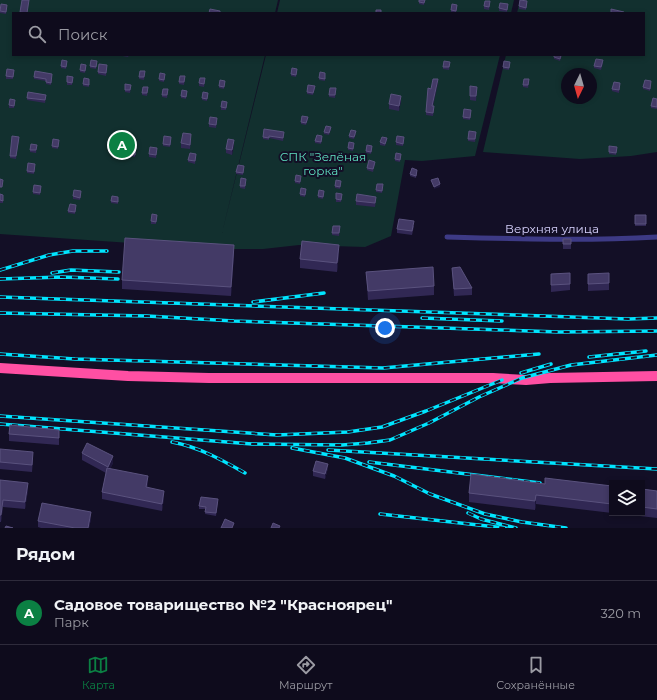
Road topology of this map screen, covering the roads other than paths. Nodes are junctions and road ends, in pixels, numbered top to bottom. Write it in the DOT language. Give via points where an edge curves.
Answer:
graph roads {
  1 [pos="447,237"];
  2 [pos="657,237"];
  3 [pos="0,368"];
  4 [pos="657,376"];
  1 -- 2 [label="street, Верхняя улица"];
  3 -- 4 [label="highway" via="128,376 217,378 526,380"];
}
